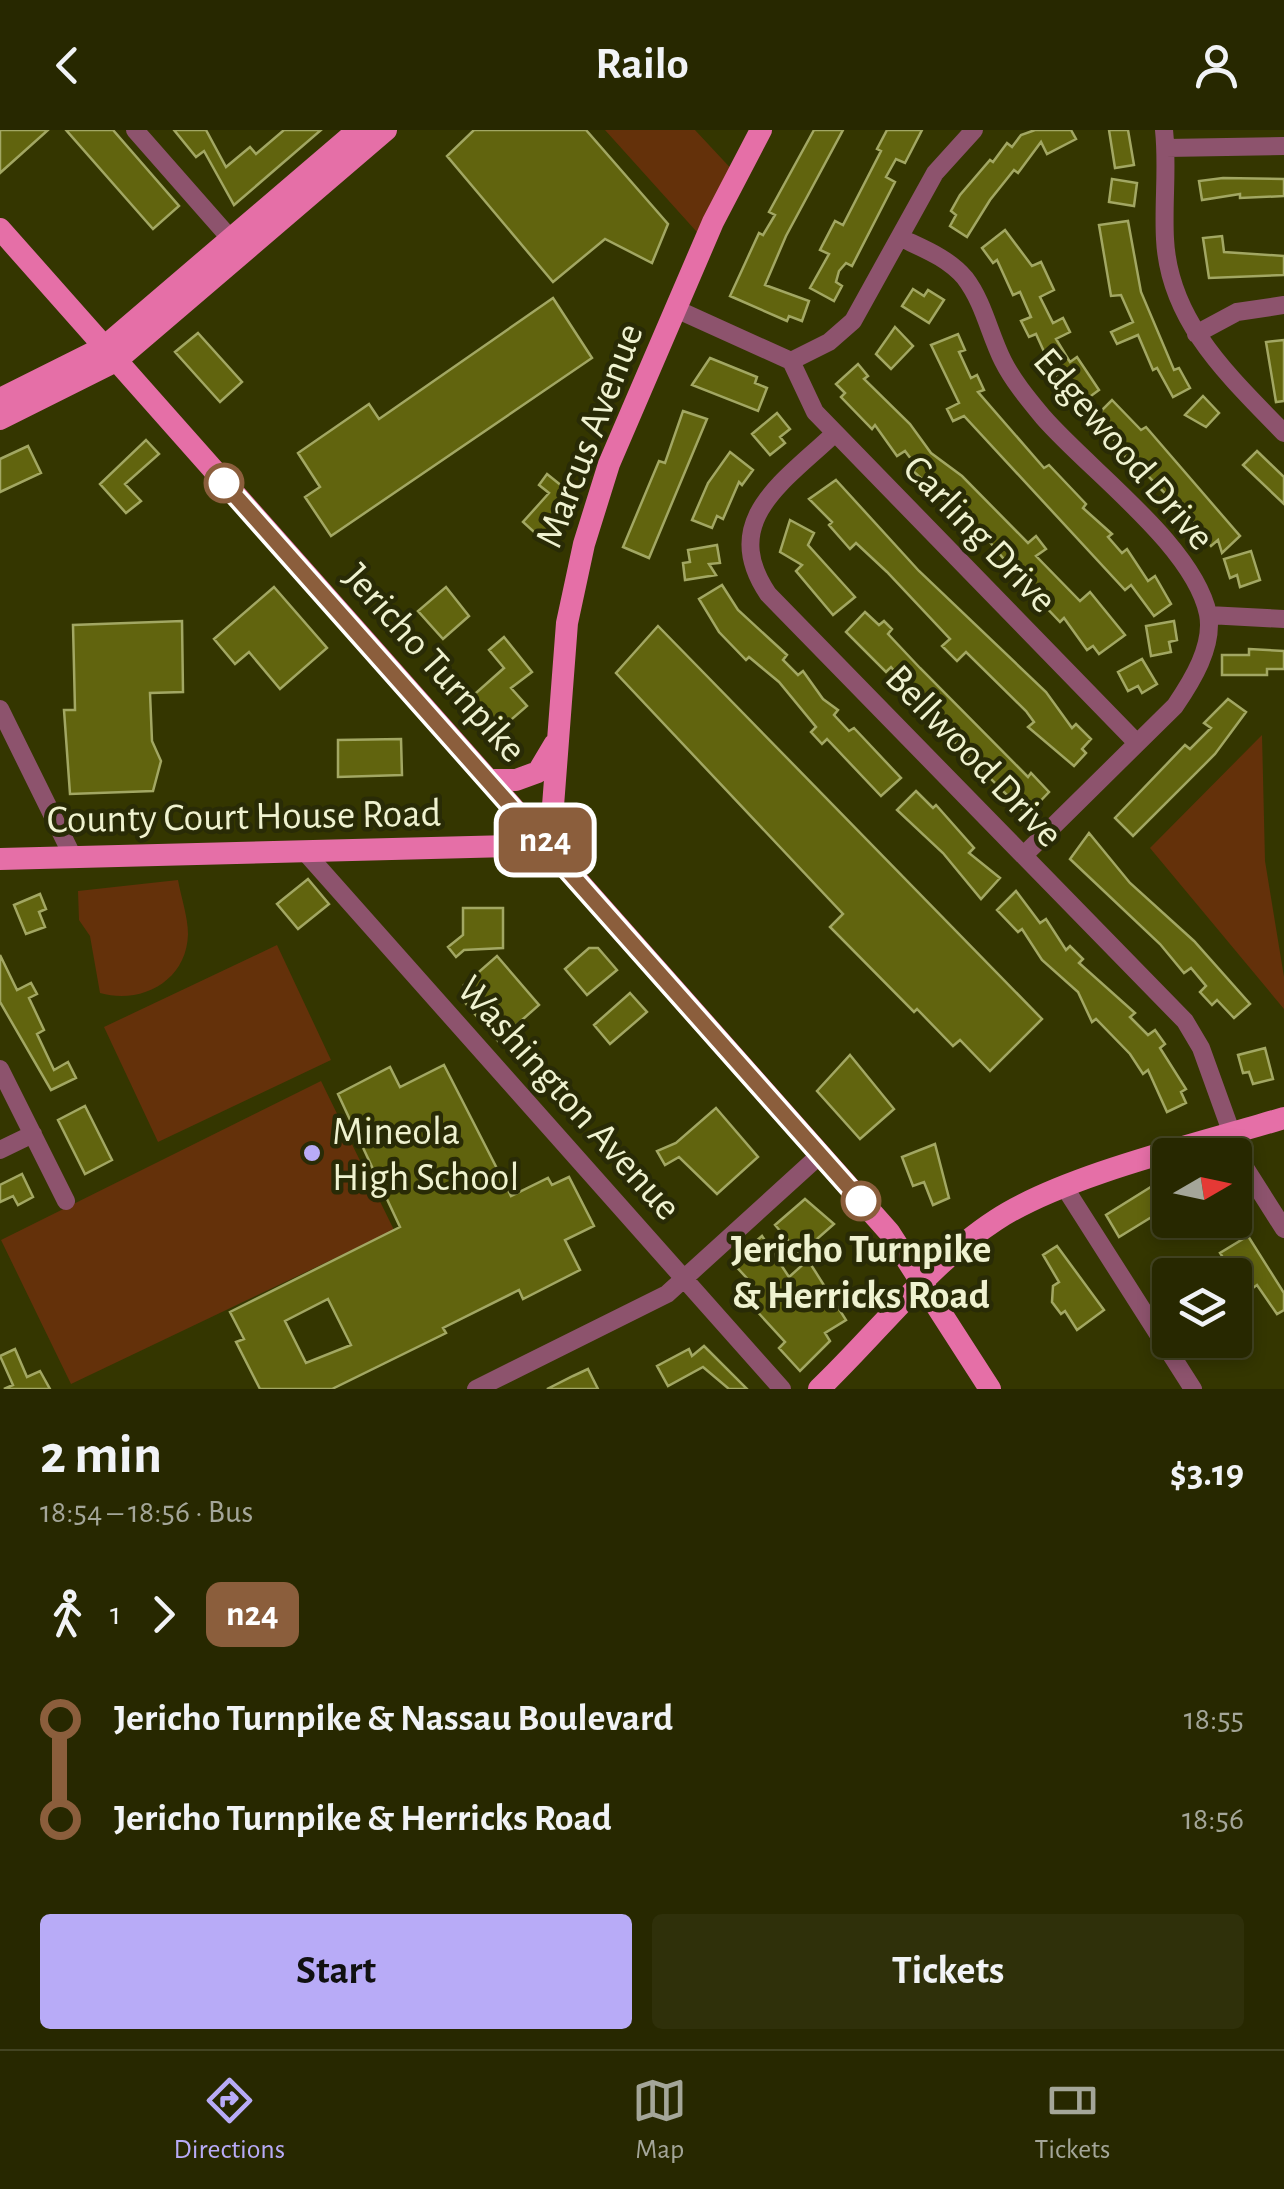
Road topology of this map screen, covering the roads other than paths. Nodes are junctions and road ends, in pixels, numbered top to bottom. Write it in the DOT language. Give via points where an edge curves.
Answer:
graph roads {
  1 [pos="135,130"];
  2 [pos="386,130"];
  3 [pos="761,130"];
  4 [pos="974,130"];
  5 [pos="357,135"];
  6 [pos="1165,139"];
  7 [pos="1284,146"];
  8 [pos="0,229"];
  9 [pos="901,238"];
  10 [pos="237,246"];
  11 [pos="1284,306"];
  12 [pos="676,309"];
  13 [pos="1196,334"];
  14 [pos="110,354"];
  15 [pos="791,361"];
  16 [pos="0,399"];
  17 [pos="0,419"];
  18 [pos="835,432"];
  19 [pos="1284,433"];
  20 [pos="1208,615"];
  21 [pos="1284,618"];
  22 [pos="0,709"];
  23 [pos="560,712"];
  24 [pos="1137,743"];
  25 [pos="492,780"];
  26 [pos="550,845"];
  27 [pos="306,852"];
  28 [pos="1024,856"];
  29 [pos="74,857"];
  30 [pos="0,859"];
  31 [pos="0,1069"];
  32 [pos="1284,1118"];
  33 [pos="32,1134"];
  34 [pos="1228,1135"];
  35 [pos="0,1150"];
  36 [pos="821,1154"];
  37 [pos="1065,1188"];
  38 [pos="66,1201"];
  39 [pos="1284,1229"];
  40 [pos="684,1279"];
  41 [pos="924,1284"];
  42 [pos="513,1381"];
  43 [pos="476,1389"];
  44 [pos="782,1389"];
  45 [pos="818,1389"];
  46 [pos="990,1389"];
  47 [pos="1193,1389"];
  1 -- 10 [label="street"];
  2 -- 5 [label="main road"];
  3 -- 12 [label="main road, Marcus Avenue"];
  4 -- 9 [label="street" via="935,173"];
  5 -- 10 [label="main road"];
  6 -- 7 [label="street"];
  6 -- 13 [label="street" via="1166,253"];
  8 -- 14 [label="main road, Jericho Turnpike"];
  9 -- 15 [label="street" via="854,320"];
  9 -- 20 [label="street, Edgewood Drive" via="944,258 963,276 1012,378 1179,556"];
  10 -- 14 [label="main road"];
  11 -- 13 [label="street" via="1237,312"];
  12 -- 15 [label="street"];
  12 -- 23 [label="main road, Marcus Avenue" via="609,464 573,581"];
  13 -- 19 [label="street"];
  14 -- 16 [label="main road"];
  14 -- 17 [label="main road"];
  14 -- 25 [label="main road, Jericho Turnpike"];
  15 -- 18 [label="street, Carling Drive" via="808,401"];
  18 -- 24 [label="street, Carling Drive"];
  18 -- 28 [label="street, Bellwood Drive" via="759,510 748,537 753,572"];
  20 -- 21 [label="street"];
  20 -- 24 [label="street, Edgewood Drive" via="1193,680"];
  22 -- 29 [label="street"];
  23 -- 25 [label="main road" via="546,766 529,778"];
  23 -- 26 [label="main road, Marcus Avenue"];
  24 -- 28 [label="street, Edgewood Drive"];
  25 -- 26 [label="main road, Jericho Turnpike"];
  26 -- 27 [label="main road, County Court House Road"];
  26 -- 36 [label="main road, Jericho Turnpike"];
  27 -- 29 [label="main road, County Court House Road"];
  27 -- 40 [label="street, Washington Avenue"];
  28 -- 34 [label="street, Bellwood Drive" via="1190,1028"];
  29 -- 30 [label="main road, County Court House Road"];
  31 -- 33 [label="street"];
  32 -- 34 [label="main road"];
  33 -- 35 [label="street"];
  33 -- 38 [label="street"];
  34 -- 37 [label="main road"];
  34 -- 39 [label="street, Bellwood Drive"];
  36 -- 40 [label="street"];
  36 -- 41 [label="main road, Jericho Turnpike"];
  37 -- 41 [label="main road" via="992,1222"];
  37 -- 47 [label="street"];
  40 -- 42 [label="street"];
  40 -- 44 [label="street, Washington Avenue"];
  41 -- 45 [label="main road"];
  41 -- 46 [label="main road, Jericho Turnpike"];
  42 -- 43 [label="street"];
}
